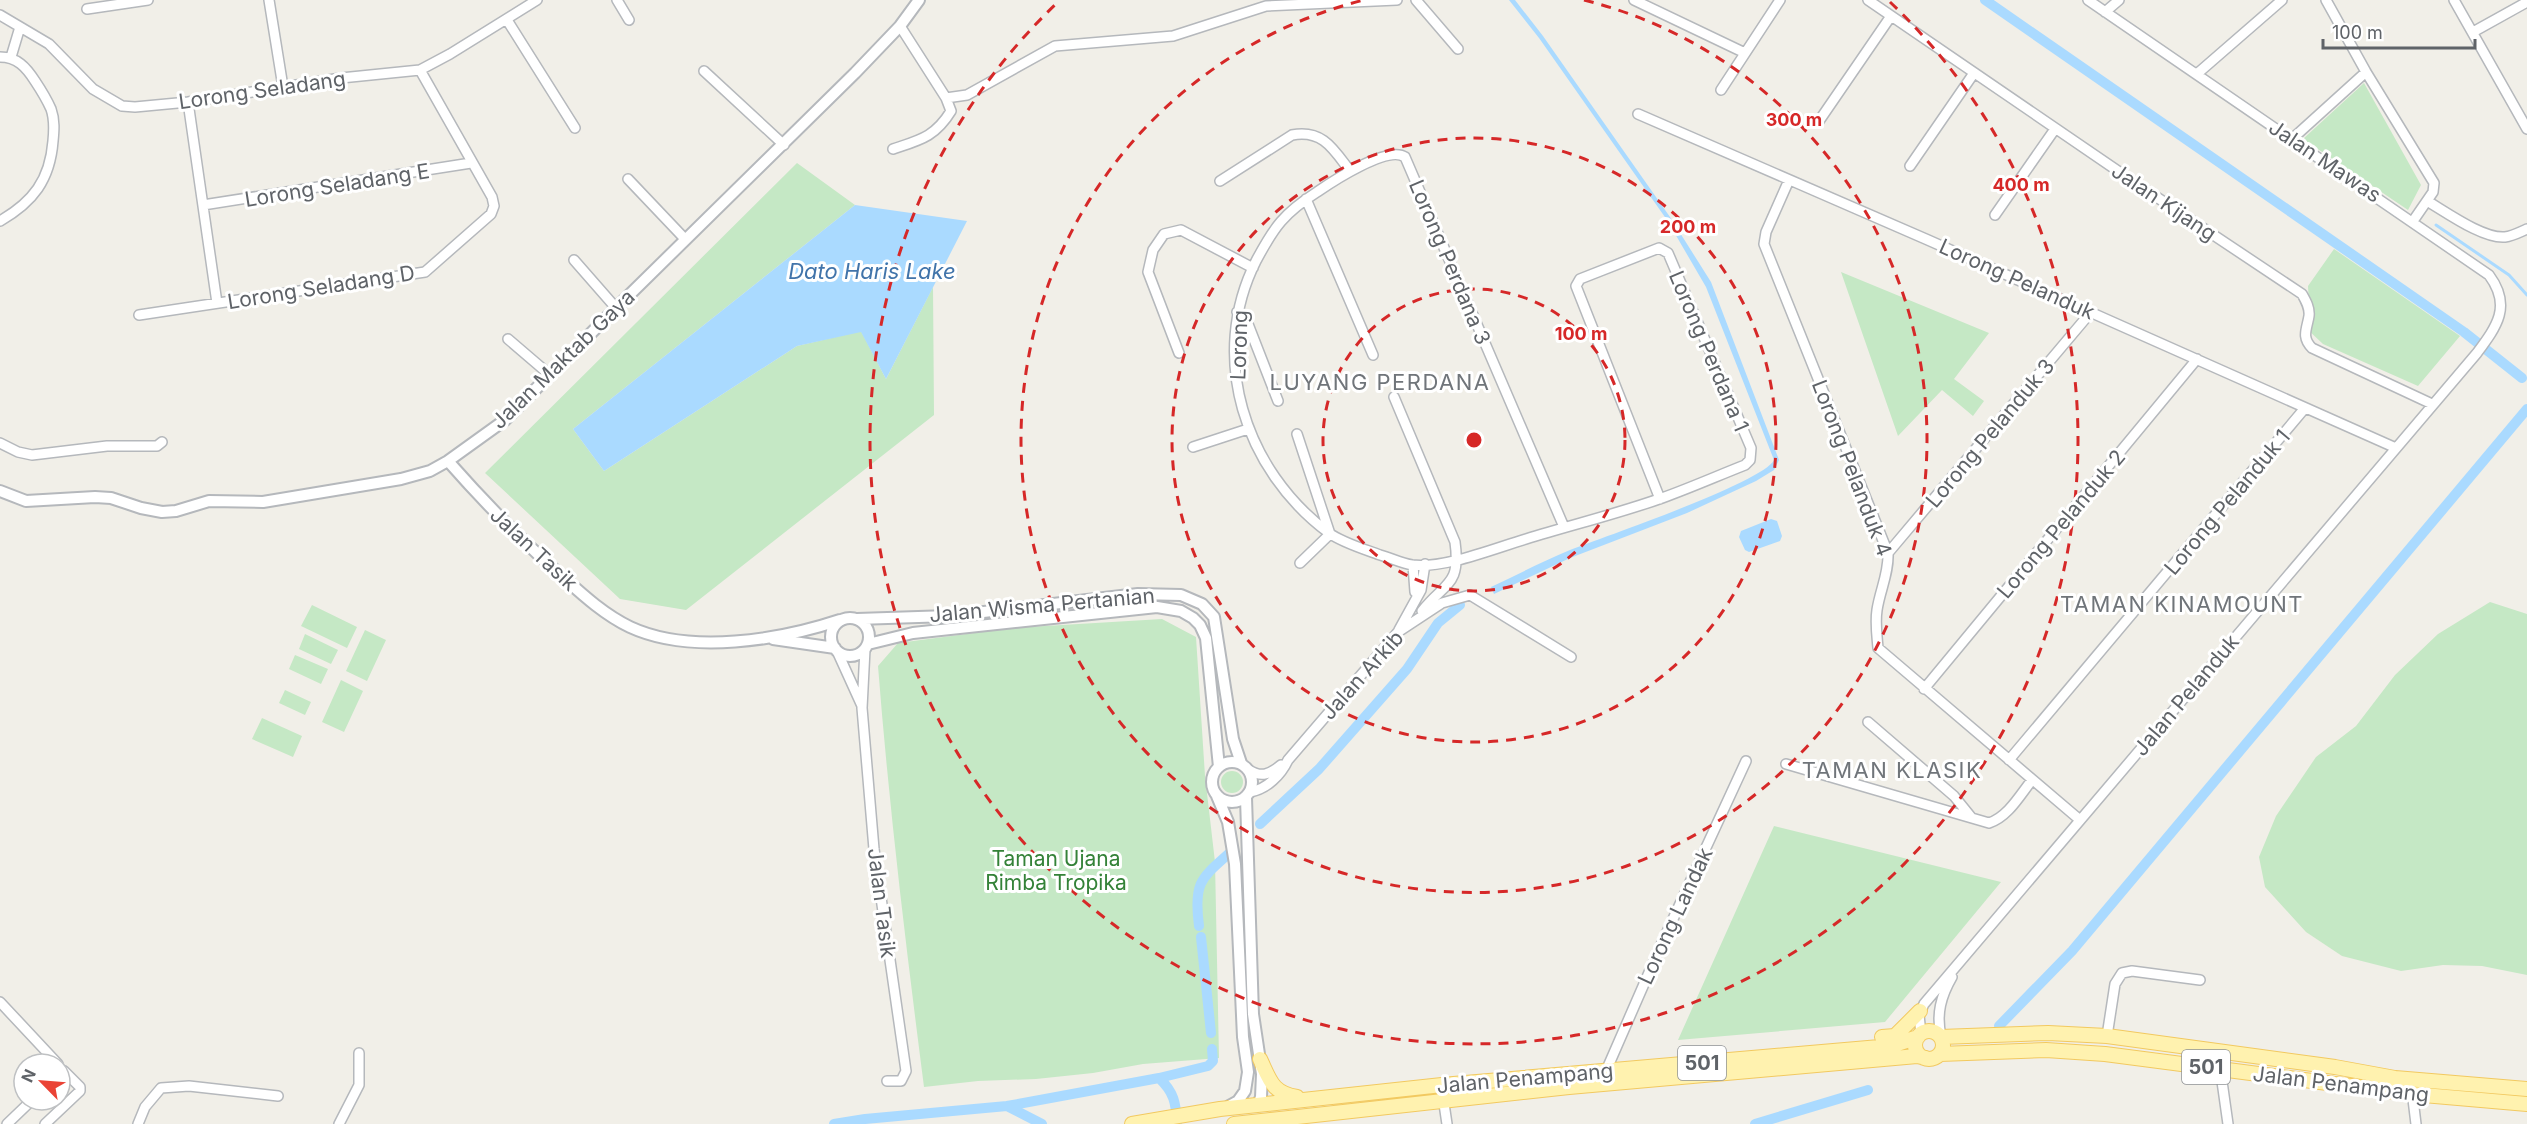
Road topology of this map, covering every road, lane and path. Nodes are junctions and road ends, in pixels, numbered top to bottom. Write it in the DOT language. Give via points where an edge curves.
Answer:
graph roads {
  1 [pos="148,0"];
  2 [pos="269,0"];
  3 [pos="537,0"];
  4 [pos="617,0"];
  5 [pos="919,0"];
  6 [pos="1397,0"];
  7 [pos="1416,0"];
  8 [pos="1634,0"];
  9 [pos="1780,0"];
  10 [pos="1868,0"];
  11 [pos="2088,0"];
  12 [pos="2119,0"];
  13 [pos="2282,0"];
  14 [pos="2326,0"];
  15 [pos="2454,0"];
  16 [pos="2527,2"];
  17 [pos="87,9"];
  18 [pos="2105,12"];
  19 [pos="0,15"];
  20 [pos="1891,16"];
  21 [pos="507,20"];
  22 [pos="629,20"];
  23 [pos="900,26"];
  24 [pos="20,27"];
  25 [pos="2473,32"];
  26 [pos="1458,49"];
  27 [pos="1745,53"];
  28 [pos="0,57"];
  29 [pos="10,57"];
  30 [pos="420,70"];
  31 [pos="704,71"];
  32 [pos="1974,72"];
  33 [pos="2366,72"];
  34 [pos="2198,74"];
  35 [pos="283,87"];
  36 [pos="1721,90"];
  37 [pos="946,98"];
  38 [pos="188,102"];
  39 [pos="1638,114"];
  40 [pos="2523,114"];
  41 [pos="1819,121"];
  42 [pos="575,128"];
  43 [pos="2055,129"];
  44 [pos="2527,129"];
  45 [pos="2292,139"];
  46 [pos="783,145"];
  47 [pos="892,149"];
  48 [pos="1408,162"];
  49 [pos="471,163"];
  50 [pos="1910,166"];
  51 [pos="1350,171"];
  52 [pos="628,179"];
  53 [pos="1789,180"];
  54 [pos="1220,181"];
  55 [pos="1306,199"];
  56 [pos="2427,201"];
  57 [pos="203,206"];
  58 [pos="1995,215"];
  59 [pos="0,221"];
  60 [pos="2413,221"];
  61 [pos="2527,229"];
  62 [pos="685,239"];
  63 [pos="574,260"];
  64 [pos="1253,268"];
  65 [pos="217,303"];
  66 [pos="615,308"];
  67 [pos="1237,312"];
  68 [pos="2091,312"];
  69 [pos="140,315"];
  70 [pos="508,339"];
  71 [pos="2477,352"];
  72 [pos="1179,353"];
  73 [pos="1372,355"];
  74 [pos="2197,359"];
  75 [pos="550,375"];
  76 [pos="1394,397"];
  77 [pos="1278,401"];
  78 [pos="2432,404"];
  79 [pos="2305,408"];
  80 [pos="1248,429"];
  81 [pos="1297,434"];
  82 [pos="162,442"];
  83 [pos="0,443"];
  84 [pos="1193,447"];
  85 [pos="1751,448"];
  86 [pos="2396,448"];
  87 [pos="448,460"];
  88 [pos="0,491"];
  89 [pos="1660,499"];
  90 [pos="1564,527"];
  91 [pos="1330,534"];
  92 [pos="1888,553"];
  93 [pos="1457,560"];
  94 [pos="1300,563"];
  95 [pos="1425,564"];
  96 [pos="1413,565"];
  97 [pos="1414,600"];
  98 [pos="1418,617"];
  99 [pos="857,619"];
  100 [pos="840,620"];
  101 [pos="1398,632"];
  102 [pos="770,638"];
  103 [pos="866,646"];
  104 [pos="836,650"];
  105 [pos="1571,657"];
  106 [pos="1924,689"];
  107 [pos="862,708"];
  108 [pos="1868,722"];
  109 [pos="1288,760"];
  110 [pos="2009,760"];
  111 [pos="1746,761"];
  112 [pos="1786,764"];
  113 [pos="1219,766"];
  114 [pos="1245,767"];
  115 [pos="2032,780"];
  116 [pos="1248,795"];
  117 [pos="1217,796"];
  118 [pos="1971,817"];
  119 [pos="2080,820"];
  120 [pos="1966,954"];
  121 [pos="2200,980"];
  122 [pos="0,1002"];
  123 [pos="1920,1011"];
  124 [pos="1919,1035"];
  125 [pos="2107,1036"];
  126 [pos="1941,1037"];
  127 [pos="45,1052"];
  128 [pos="359,1053"];
  129 [pos="2218,1053"];
  130 [pos="1798,1055"];
  131 [pos="1939,1055"];
  132 [pos="1260,1059"];
  133 [pos="2219,1069"];
  134 [pos="1606,1071"];
  135 [pos="1248,1072"];
  136 [pos="72,1080"];
  137 [pos="886,1081"];
  138 [pos="1623,1082"];
  139 [pos="1262,1084"];
  140 [pos="1442,1085"];
  141 [pos="2412,1086"];
  142 [pos="1569,1087"];
  143 [pos="2527,1089"];
  144 [pos="278,1096"];
  145 [pos="72,1099"];
  146 [pos="1313,1099"];
  147 [pos="1444,1101"];
  148 [pos="2527,1104"];
  149 [pos="1258,1105"];
  150 [pos="1214,1111"];
  151 [pos="20,1112"];
  152 [pos="58,1112"];
  153 [pos="8,1124"];
  154 [pos="45,1124"];
  155 [pos="138,1124"];
  156 [pos="339,1124"];
  157 [pos="1132,1124"];
  158 [pos="1236,1124"];
  159 [pos="1447,1124"];
  160 [pos="2228,1124"];
  161 [pos="2416,1124"];
  1 -- 17 [label="street"];
  2 -- 35 [label="street"];
  3 -- 21 [label="street, Lorong Seladang"];
  4 -- 22 [label="street"];
  5 -- 23 [label="street, Jalan Maktab Gaya"];
  6 -- 37 [label="street" via="1266,6 1173,36 1055,46 967,95"];
  7 -- 26 [label="street"];
  8 -- 27 [label="street"];
  9 -- 27 [label="street"];
  10 -- 20 [label="street, Jalan Kijang"];
  11 -- 18 [label="street, Jalan Mawas"];
  12 -- 18 [label="street"];
  13 -- 34 [label="street"];
  14 -- 33 [label="street"];
  15 -- 25 [label="street"];
  16 -- 25 [label="street"];
  18 -- 34 [label="street, Jalan Mawas"];
  19 -- 24 [label="street, Lorong Seladang"];
  20 -- 32 [label="street, Jalan Kijang"];
  20 -- 41 [label="street"];
  21 -- 30 [label="street, Lorong Seladang"];
  21 -- 42 [label="street"];
  23 -- 37 [label="street"];
  23 -- 46 [label="street, Jalan Maktab Gaya"];
  24 -- 29 [label="street"];
  24 -- 38 [label="street, Lorong Seladang" via="49,44 93,89 122,106"];
  25 -- 40 [label="street"];
  27 -- 36 [label="street"];
  28 -- 29 [label="street"];
  29 -- 59 [label="street" via="27,68 52,111 54,127 49,170 40,187 20,208"];
  30 -- 35 [label="street, Lorong Seladang"];
  30 -- 49 [label="street, Lorong Seladang D"];
  31 -- 46 [label="street"];
  32 -- 43 [label="street, Jalan Kijang"];
  32 -- 50 [label="street"];
  33 -- 45 [label="street"];
  33 -- 56 [label="street" via="2434,183"];
  34 -- 45 [label="street, Jalan Mawas"];
  35 -- 38 [label="street, Lorong Seladang"];
  37 -- 47 [label="street" via="951,111 938,130 920,141"];
  38 -- 57 [label="street"];
  39 -- 53 [label="street, Lorong Pelanduk"];
  40 -- 44 [label="street"];
  43 -- 58 [label="street"];
  43 -- 78 [label="street, Jalan Kijang" via="2302,294 2309,316 2305,339 2312,348"];
  45 -- 60 [label="street, Jalan Mawas"];
  46 -- 62 [label="street, Jalan Maktab Gaya"];
  48 -- 51 [label="street, Lorong" via="1400,153 1392,153"];
  48 -- 90 [label="street, Lorong Perdana 3"];
  49 -- 57 [label="street, Lorong Seladang E"];
  49 -- 65 [label="street, Lorong Seladang D" via="495,206 491,214 425,272"];
  51 -- 54 [label="street" via="1327,141 1302,133"];
  51 -- 55 [label="street, Lorong"];
  52 -- 62 [label="street"];
  53 -- 68 [label="street, Lorong Pelanduk"];
  53 -- 92 [label="street, Lorong Pelanduk 4" via="1764,244"];
  55 -- 64 [label="street, Lorong" via="1291,209 1270,233"];
  55 -- 73 [label="street"];
  56 -- 60 [label="street"];
  56 -- 61 [label="street" via="2492,235 2503,237"];
  57 -- 65 [label="street"];
  60 -- 71 [label="street, Jalan Mawas" via="2489,275 2501,298 2496,327"];
  62 -- 66 [label="street, Jalan Maktab Gaya"];
  63 -- 66 [label="street"];
  64 -- 67 [label="street, Lorong"];
  64 -- 72 [label="street" via="1181,230 1164,234 1152,250 1148,272"];
  65 -- 69 [label="street"];
  66 -- 75 [label="street, Jalan Maktab Gaya"];
  67 -- 77 [label="street" via="1246,319"];
  67 -- 80 [label="street, Lorong" via="1236,387"];
  68 -- 74 [label="street, Lorong Pelanduk"];
  68 -- 92 [label="street, Lorong Pelanduk 3"];
  70 -- 75 [label="street"];
  71 -- 78 [label="street, Jalan Pelanduk"];
  74 -- 79 [label="street, Lorong Pelanduk"];
  74 -- 106 [label="street, Lorong Pelanduk 2"];
  75 -- 87 [label="street, Jalan Maktab Gaya" via="505,420"];
  76 -- 93 [label="street" via="1455,542"];
  78 -- 86 [label="street, Jalan Pelanduk"];
  79 -- 86 [label="street, Lorong Pelanduk"];
  79 -- 110 [label="street, Lorong Pelanduk 1"];
  80 -- 84 [label="street"];
  80 -- 91 [label="street, Lorong" via="1265,465 1283,489"];
  81 -- 91 [label="street"];
  82 -- 83 [label="street" via="157,446 107,446 32,455"];
  85 -- 89 [label="street, Lorong" via="1750,460 1745,465"];
  85 -- 89 [label="street, Lorong Perdana 1" via="1668,254 1659,248 1577,282"];
  86 -- 119 [label="street, Jalan Pelanduk"];
  87 -- 88 [label="street, Jalan Maktab Gaya" via="430,471 400,479 263,502 209,501 176,511 153,511 111,498 26,501"];
  87 -- 102 [label="street, Jalan Tasik" via="531,549 588,599 629,627 677,640"];
  89 -- 90 [label="street, Lorong"];
  90 -- 93 [label="street, Lorong"];
  91 -- 94 [label="street"];
  91 -- 96 [label="street, Lorong"];
  92 -- 106 [label="street, Lorong Pelanduk 4" via="1877,610 1878,648"];
  93 -- 95 [label="street, Lorong"];
  93 -- 98 [label="street" via="1455,576"];
  95 -- 96 [label="street, Lorong"];
  95 -- 97 [label="street" via="1421,590"];
  96 -- 97 [label="street"];
  97 -- 101 [label="street"];
  98 -- 101 [label="street, Jalan Arkib"];
  98 -- 105 [label="street, Jalan Arkib" via="1442,603 1470,595"];
  99 -- 100 [label="street"];
  99 -- 103 [label="street" via="867,627"];
  99 -- 114 [label="street, Jalan Wisma Pertanian" via="949,616 1138,594 1191,598 1209,609 1217,627 1231,728"];
  100 -- 102 [label="street, Jalan Tasik"];
  100 -- 104 [label="street" via="831,635"];
  101 -- 109 [label="street, Jalan Arkib"];
  102 -- 104 [label="street, Jalan Tasik"];
  103 -- 104 [label="street" via="852,656"];
  103 -- 107 [label="street, Jalan Tasik"];
  103 -- 113 [label="street, Jalan Wisma Pertanian" via="913,633 1157,607 1181,611 1200,625 1206,638"];
  104 -- 107 [label="street, Jalan Tasik"];
  106 -- 110 [label="street, Lorong Pelanduk 4"];
  107 -- 137 [label="street, Jalan Tasik" via="876,859 906,1071 901,1081"];
  108 -- 118 [label="street" via="1954,796"];
  109 -- 114 [label="street, Jalan Arkib" via="1265,775"];
  109 -- 116 [label="street, Jalan Arkib" via="1267,785"];
  110 -- 115 [label="street, Lorong Pelanduk 4"];
  111 -- 134 [label="street, Lorong Landak"];
  112 -- 118 [label="street"];
  113 -- 114 [label="street" via="1230,762"];
  113 -- 117 [label="street" via="1213,777"];
  114 -- 116 [label="street" via="1253,781"];
  115 -- 118 [label="street" via="1998,820 1989,823"];
  115 -- 119 [label="street, Lorong Pelanduk 4"];
  116 -- 117 [label="street" via="1228,802"];
  116 -- 132 [label="street" via="1253,1014"];
  117 -- 135 [label="street" via="1231,834 1235,864"];
  119 -- 120 [label="street, Jalan Pelanduk"];
  120 -- 123 [label="street, Jalan Pelanduk"];
  120 -- 126 [label="street, Jalan Pelanduk" via="1942,998 1938,1022"];
  121 -- 125 [label="street" via="2122,973 2115,984"];
  122 -- 127 [label="street"];
  123 -- 124 [label="street"];
  123 -- 130 [label="main road" via="1895,1036 1834,1043"];
  124 -- 126 [label="main road, Jalan Penampang / 501" via="1932,1031"];
  124 -- 130 [label="main road, Jalan Penampang / 501" via="1891,1046"];
  124 -- 131 [label="main road" via="1917,1052"];
  125 -- 126 [label="main road, Jalan Penampang / 501" via="2048,1033"];
  125 -- 129 [label="main road, Jalan Penampang / 501"];
  126 -- 131 [label="main road"];
  128 -- 156 [label="street" via="359,1084"];
  129 -- 133 [label="street"];
  129 -- 141 [label="main road, Jalan Penampang / 501" via="2303,1063"];
  130 -- 134 [label="main road, Jalan Penampang / 501"];
  131 -- 133 [label="main road, Jalan Penampang / 501" via="2046,1050"];
  131 -- 138 [label="main road, Jalan Penampang / 501"];
  132 -- 139 [label="street"];
  132 -- 146 [label="main road" via="1279,1092"];
  133 -- 141 [label="main road, Jalan Penampang / 501"];
  133 -- 160 [label="street"];
  134 -- 138 [label="main road"];
  134 -- 140 [label="main road, Jalan Penampang / 501"];
  134 -- 142 [label="main road"];
  135 -- 139 [label="street" via="1251,1091 1258,1092"];
  135 -- 150 [label="street" via="1245,1090 1238,1101"];
  136 -- 145 [label="street" via="80,1087"];
  138 -- 142 [label="main road, Jalan Penampang / 501"];
  139 -- 149 [label="street"];
  140 -- 146 [label="main road, Jalan Penampang / 501"];
  140 -- 147 [label="street"];
  141 -- 143 [label="main road, Jalan Penampang / 501"];
  141 -- 148 [label="main road, Jalan Penampang / 501"];
  141 -- 161 [label="street"];
  142 -- 147 [label="main road, Jalan Penampang / 501"];
  144 -- 155 [label="street" via="189,1086 161,1088 145,1107"];
  146 -- 149 [label="main road, Jalan Penampang / 501"];
  147 -- 158 [label="main road, Jalan Penampang / 501"];
  147 -- 159 [label="street"];
  149 -- 150 [label="main road, Jalan Penampang / 501"];
  149 -- 158 [label="main road"];
  150 -- 157 [label="main road, Jalan Penampang / 501"];
  151 -- 153 [label="street"];
  152 -- 154 [label="street"];
}
